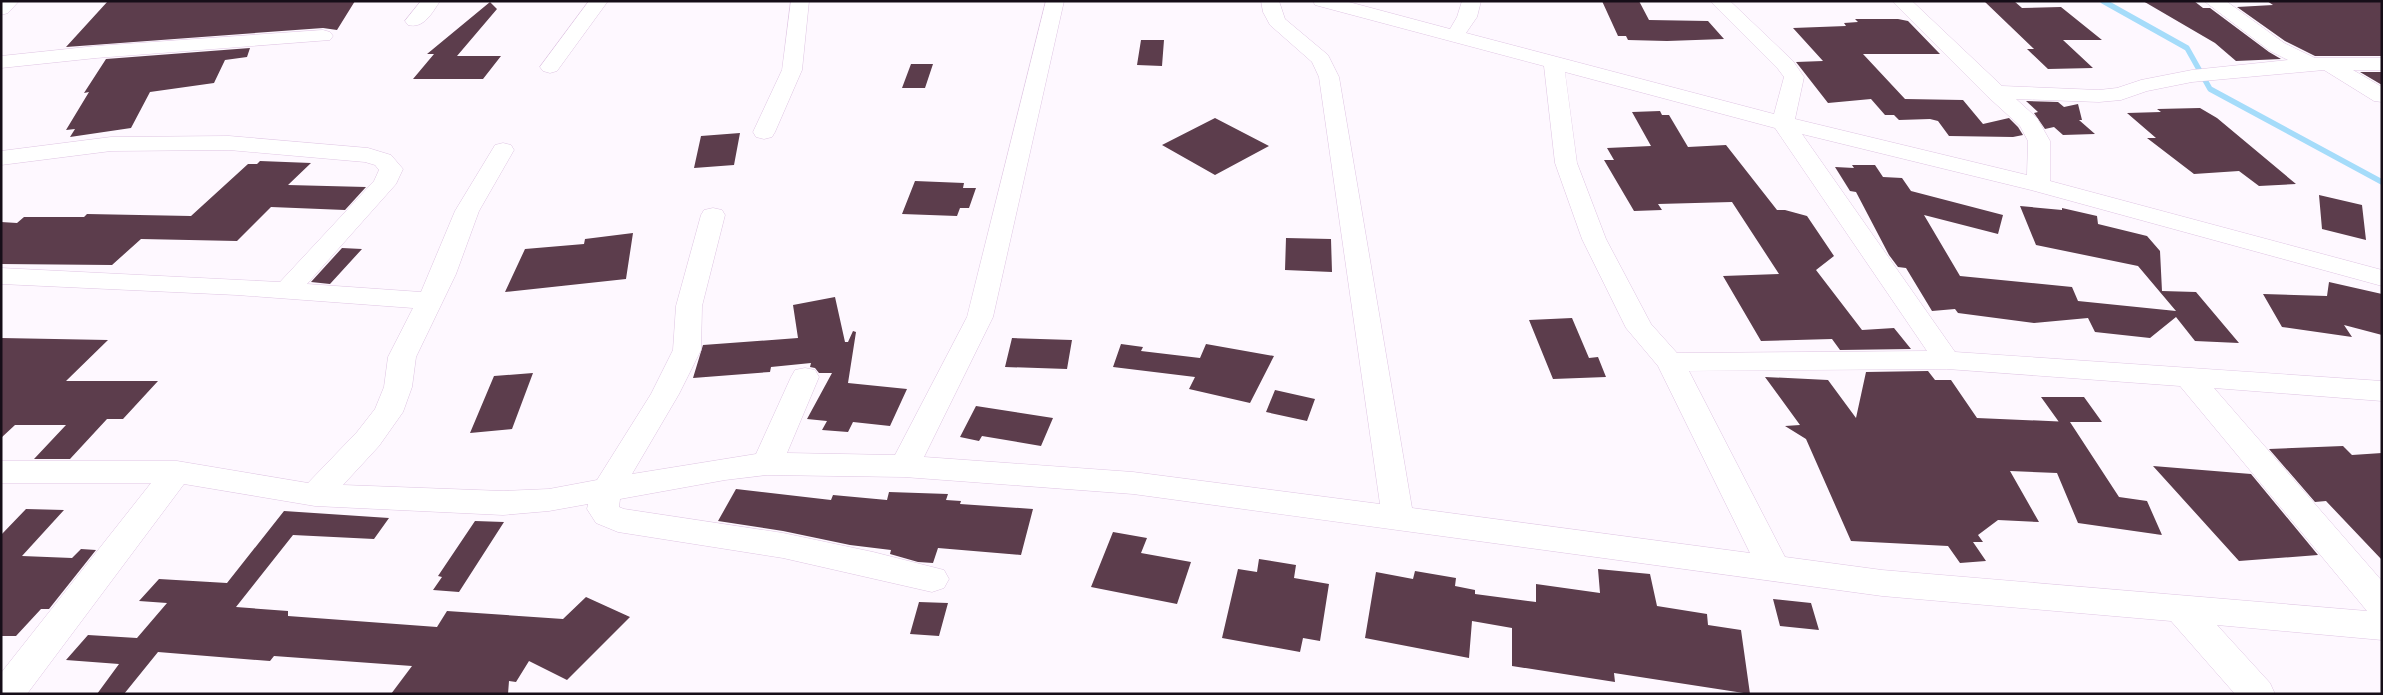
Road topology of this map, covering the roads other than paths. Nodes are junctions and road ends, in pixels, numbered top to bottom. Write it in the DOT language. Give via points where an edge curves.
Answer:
graph roads {
  1 [pos="10,1"];
  2 [pos="431,1"];
  3 [pos="599,1"];
  4 [pos="800,1"];
  5 [pos="1055,1"];
  6 [pos="1270,1"];
  7 [pos="1322,1"];
  8 [pos="1472,1"];
  9 [pos="1719,1"];
  10 [pos="1901,1"];
  11 [pos="2212,1"];
  12 [pos="1,9"];
  13 [pos="415,21"];
  14 [pos="323,36"];
  15 [pos="1454,37"];
  16 [pos="1,62"];
  17 [pos="1554,62"];
  18 [pos="2320,64"];
  19 [pos="2382,64"];
  20 [pos="550,67"];
  21 [pos="1994,92"];
  22 [pos="2382,96"];
  23 [pos="1783,123"];
  24 [pos="764,132"];
  25 [pos="503,150"];
  26 [pos="1,158"];
  27 [pos="2038,184"];
  28 [pos="713,215"];
  29 [pos="1,276"];
  30 [pos="2382,278"];
  31 [pos="286,291"];
  32 [pos="429,301"];
  33 [pos="1947,360"];
  34 [pos="1670,362"];
  35 [pos="805,377"];
  36 [pos="2189,378"];
  37 [pos="2382,391"];
  38 [pos="767,464"];
  39 [pos="904,466"];
  40 [pos="1,472"];
  41 [pos="177,472"];
  42 [pos="606,491"];
  43 [pos="314,495"];
  44 [pos="1398,520"];
  45 [pos="1775,569"];
  46 [pos="932,579"];
  47 [pos="2382,605"];
  48 [pos="2181,609"];
  49 [pos="2382,626"];
  50 [pos="6,694"];
  51 [pos="2256,694"];
  1 -- 12 [label="street"];
  2 -- 13 [label="street"];
  3 -- 20 [label="street"];
  4 -- 24 [label="street" via="792,70"];
  5 -- 39 [label="street" via="980,317"];
  6 -- 44 [label="street" via="1285,32 1322,60 1329,77"];
  7 -- 15 [label="street"];
  8 -- 15 [label="street" via="1467,17"];
  9 -- 23 [label="street" via="1794,77"];
  10 -- 21 [label="street"];
  11 -- 18 [label="street" via="2278,47"];
  14 -- 16 [label="street"];
  15 -- 17 [label="street"];
  17 -- 23 [label="street"];
  17 -- 34 [label="street" via="1566,163 1594,239 1640,328"];
  18 -- 19 [label="street"];
  18 -- 21 [label="street" via="2192,76 2149,84 2121,94 2099,96"];
  18 -- 22 [label="street"];
  21 -- 27 [label="street" via="2036,133 2039,141"];
  23 -- 27 [label="street"];
  23 -- 33 [label="street"];
  25 -- 32 [label="street" via="467,211"];
  26 -- 31 [label="street" via="111,144 175,142 313,149 368,155 383,160 391,169 384,184"];
  27 -- 30 [label="street"];
  28 -- 42 [label="street" via="689,306 687,350 665,394"];
  29 -- 31 [label="street"];
  31 -- 32 [label="street"];
  32 -- 43 [label="street" via="402,356 398,386 388,412 368,439"];
  33 -- 34 [label="street"];
  33 -- 36 [label="street"];
  34 -- 45 [label="street"];
  35 -- 38 [label="street"];
  36 -- 37 [label="street"];
  36 -- 47 [label="street"];
  38 -- 39 [label="street"];
  38 -- 42 [label="street"];
  39 -- 44 [label="street" via="1133,483"];
  40 -- 41 [label="street"];
  41 -- 43 [label="street"];
  41 -- 50 [label="street"];
  42 -- 43 [label="street" via="549,500 503,502"];
  42 -- 46 [label="street" via="603,509 618,520 841,557"];
  44 -- 45 [label="street"];
  45 -- 48 [label="street" via="1882,583"];
  48 -- 49 [label="street"];
  48 -- 51 [label="street"];
}
